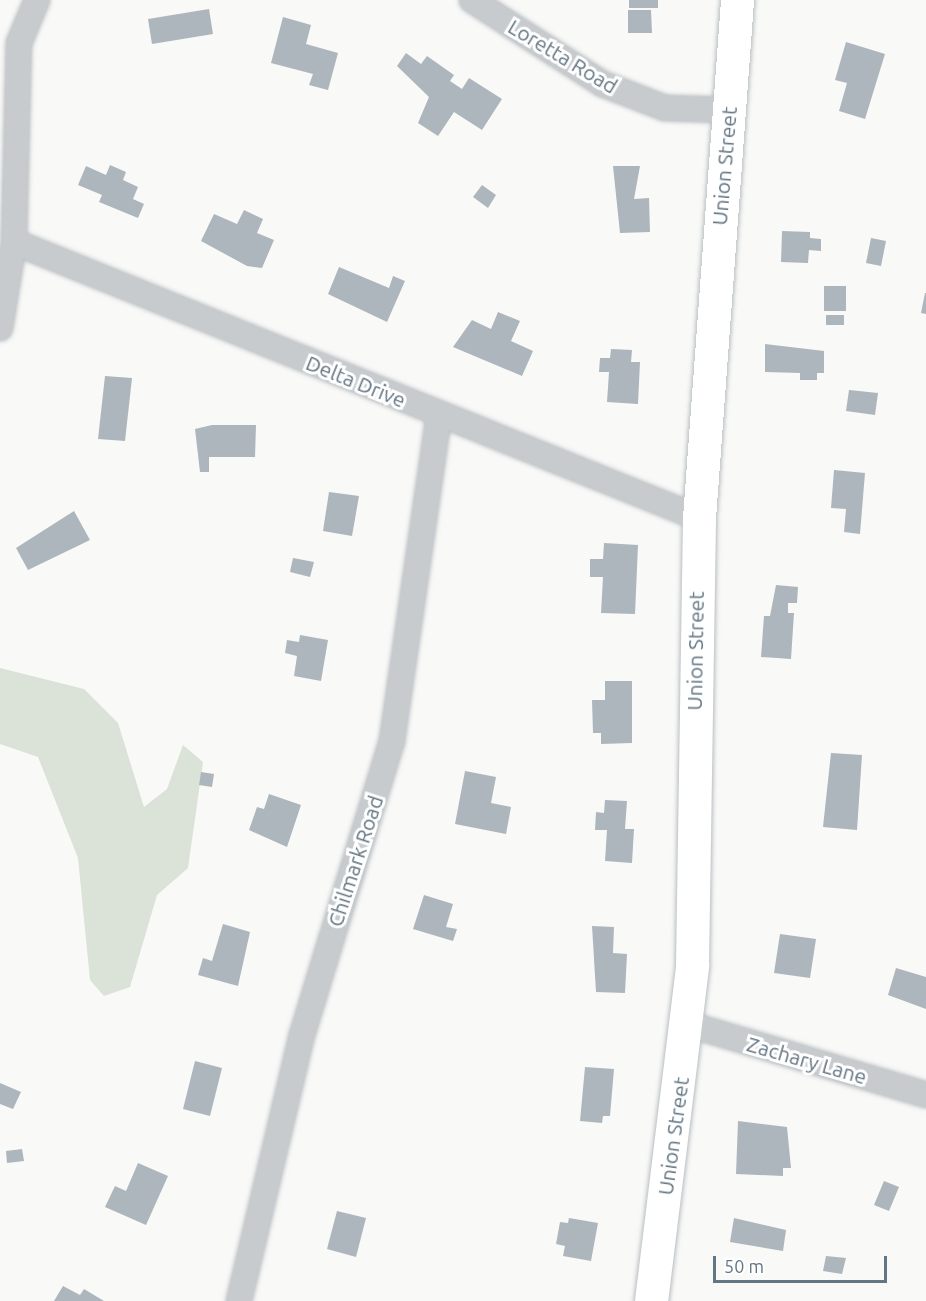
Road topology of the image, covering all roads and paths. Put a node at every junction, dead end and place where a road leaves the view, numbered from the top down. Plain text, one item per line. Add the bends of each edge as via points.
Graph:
1 (37, 0) edge
2 (472, 0) edge
3 (737, 0) edge
4 (728, 111) junction
5 (14, 242) junction
6 (0, 328) edge
7 (439, 414) junction
8 (699, 518) junction
9 (687, 1024) junction
10 (926, 1095) edge
11 (239, 1301) edge
12 (651, 1301) edge

1 - 5 street via 19,44
2 - 4 street, Loretta Road via 603,84 665,108
3 - 4 main road, Union Street
4 - 8 main road, Union Street
5 - 6 street
5 - 7 street, Delta Drive
7 - 8 street, Delta Drive
7 - 11 street, Chilmark Road via 394,730 302,1035
8 - 9 main road, Union Street
9 - 10 street, Zachary Lane
9 - 12 main road, Union Street

